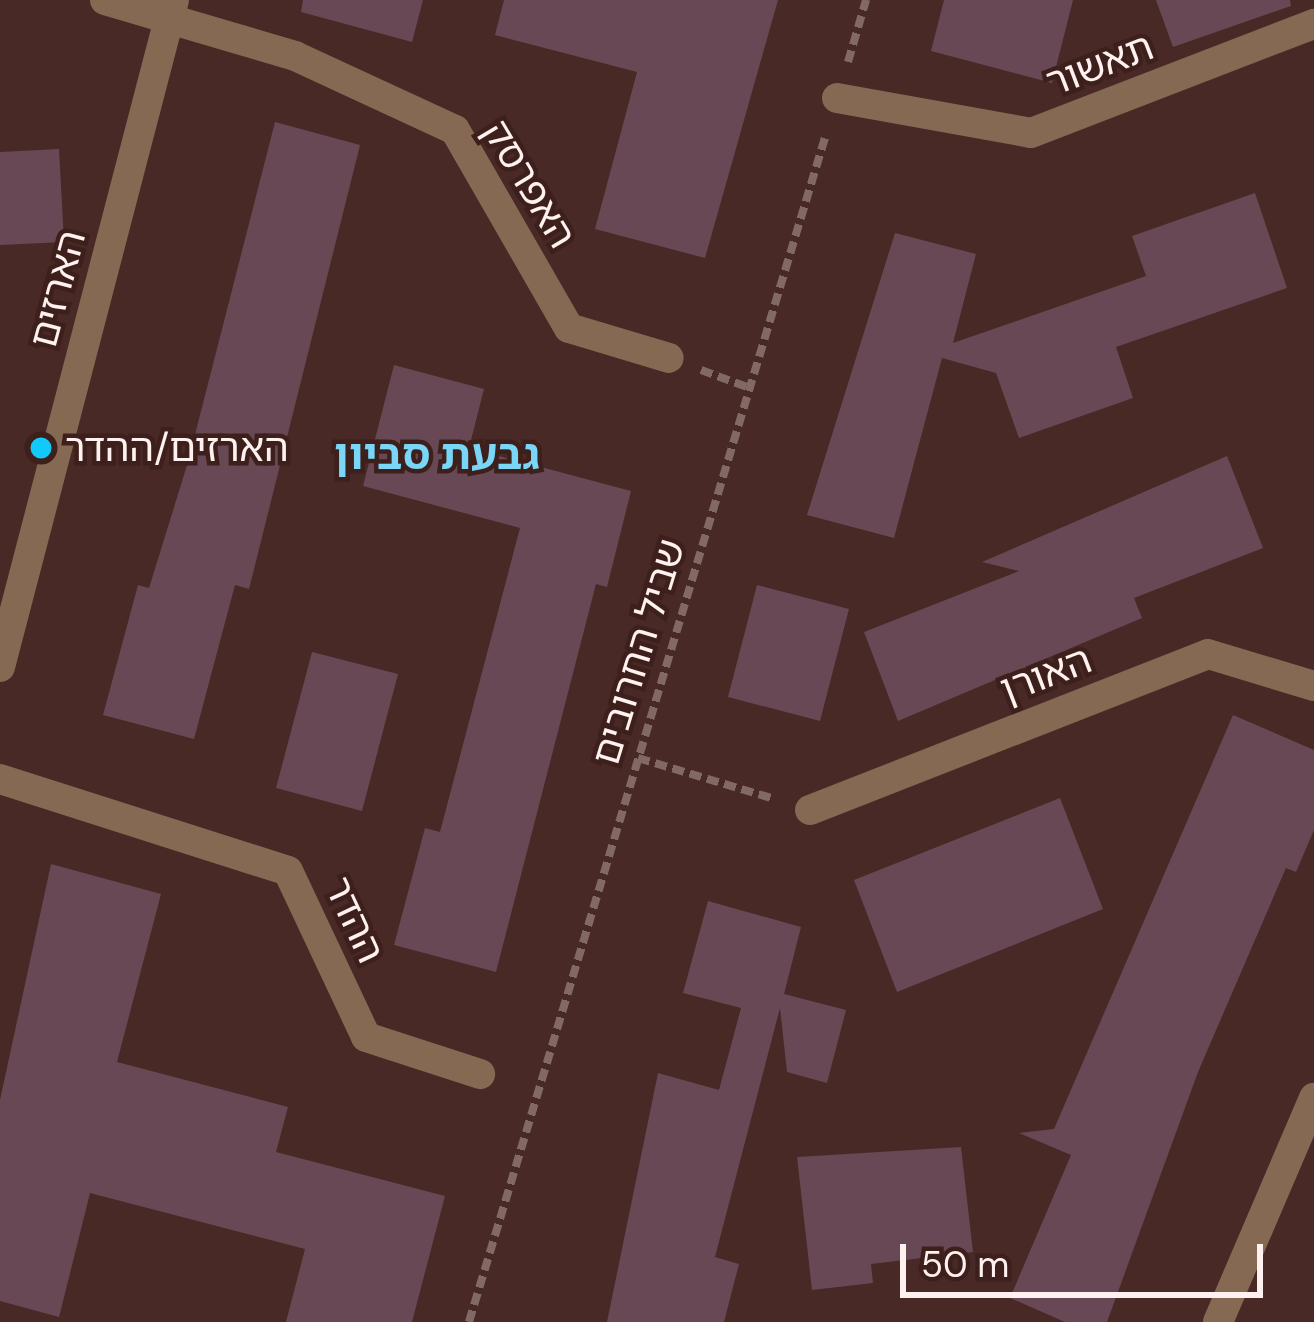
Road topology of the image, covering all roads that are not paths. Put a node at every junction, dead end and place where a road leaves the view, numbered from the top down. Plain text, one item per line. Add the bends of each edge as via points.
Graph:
1 (105, 0) edge
2 (171, 9) edge
3 (1314, 24) edge
4 (837, 98) road end
5 (669, 358) dead end
6 (0, 667) edge
7 (1314, 686) edge
8 (0, 779) edge
9 (810, 810) road end
10 (480, 1074) dead end
11 (1314, 1098) edge
12 (1218, 1322) edge

1 - 2 street, האפרסק
2 - 5 street, האפרסק via 455,130 568,328
2 - 6 street, הארזים
3 - 4 street, תאשור via 1031,133
7 - 9 street, האורן via 1208,654
8 - 10 street, ההדר via 288,871 366,1037
11 - 12 street

